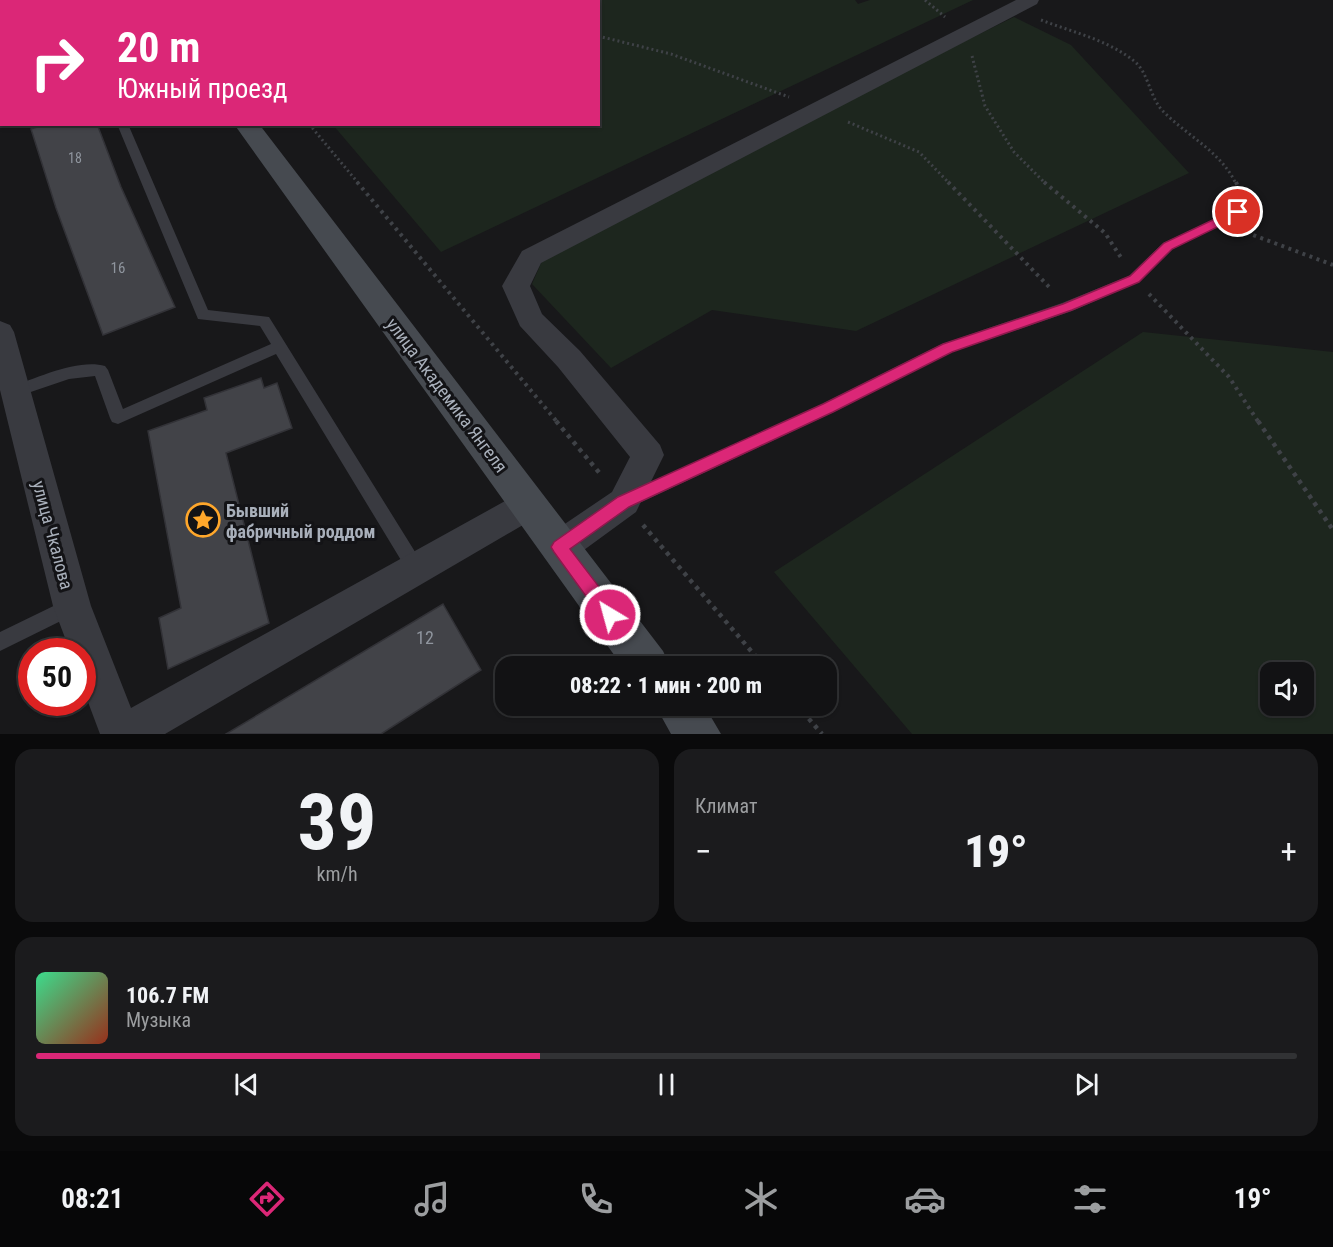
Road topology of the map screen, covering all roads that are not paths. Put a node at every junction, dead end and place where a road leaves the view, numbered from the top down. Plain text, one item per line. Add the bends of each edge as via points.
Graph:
1 (1022, 4) edge
2 (123, 126) edge
3 (247, 126) edge
4 (1238, 212) road end
5 (0, 332) edge
6 (280, 346) junction
7 (16, 391) junction
8 (624, 502) junction
9 (528, 505) junction
10 (560, 547) junction
11 (416, 569) junction
12 (72, 606) junction
13 (0, 642) edge
14 (641, 656) edge
15 (685, 716) edge
16 (123, 734) edge
17 (698, 734) edge

1 - 8 street via 531,257 516,286 530,319 569,359 648,455
2 - 6 lane via 203,315 264,321
3 - 9 main road, улица Академика Янгеля
4 - 8 lane via 1168,246 1134,279 1067,307 947,348
5 - 7 street, улица Чкалова
6 - 7 lane via 118,418 100,370 68,373
6 - 11 lane
7 - 12 street, улица Чкалова
8 - 10 street
9 - 10 main road, улица Академика Янгеля
9 - 11 street
10 - 14 main road, улица Академика Янгеля
11 - 16 street
12 - 13 lane
12 - 16 street, улица Чкалова
15 - 17 main road

